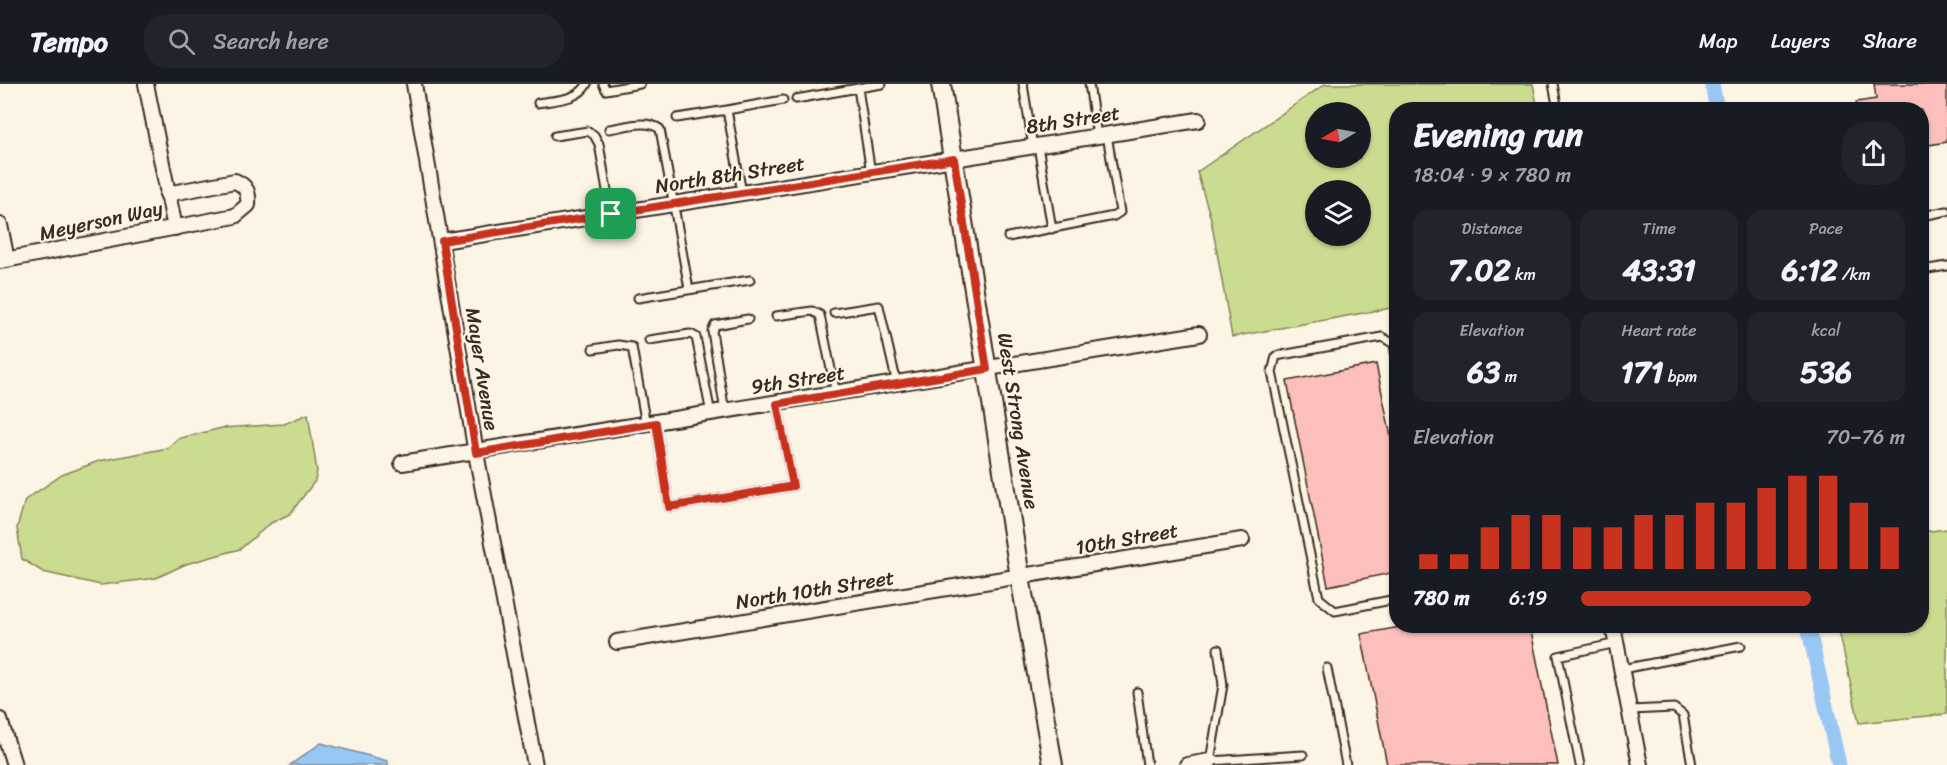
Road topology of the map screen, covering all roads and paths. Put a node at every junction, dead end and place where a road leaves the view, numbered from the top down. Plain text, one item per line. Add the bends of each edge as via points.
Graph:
1 (146, 84) edge
2 (414, 84) edge
3 (587, 84) edge
4 (603, 84) edge
5 (640, 84) edge
6 (882, 84) edge
7 (941, 84) edge
8 (1023, 84) edge
9 (1089, 84) edge
10 (1553, 84) edge
11 (858, 88) junction
12 (796, 99) dead end
13 (783, 100) dead end
14 (1556, 102) edge
15 (538, 103) dead end
16 (727, 110) junction
17 (677, 118) dead end
18 (1198, 120) dead end
19 (609, 129) dead end
20 (1102, 135) junction
21 (555, 136) dead end
22 (1035, 146) junction
23 (954, 159) junction
24 (871, 172) junction
25 (742, 193) junction
26 (167, 194) junction
27 (674, 204) junction
28 (1947, 211) edge
29 (611, 214) junction
30 (1929, 215) edge
31 (0, 225) edge
32 (175, 228) junction
33 (1052, 229) junction
34 (1008, 237) dead end
35 (442, 241) junction
36 (3, 260) edge
37 (1947, 266) edge
38 (1929, 269) edge
39 (750, 280) dead end
40 (689, 290) junction
41 (638, 298) dead end
42 (834, 314) dead end
43 (776, 316) dead end
44 (748, 320) dead end
45 (1199, 334) dead end
46 (649, 340) dead end
47 (1389, 341) edge
48 (593, 349) dead end
49 (987, 369) junction
50 (897, 384) junction
51 (836, 394) junction
52 (777, 404) junction
53 (725, 412) junction
54 (711, 414) junction
55 (651, 424) junction
56 (476, 453) junction
57 (402, 463) dead end
58 (1242, 540) dead end
59 (1020, 577) junction
60 (1389, 601) edge
61 (1615, 633) edge
62 (616, 642) dead end
63 (1617, 643) junction
64 (1741, 646) dead end
65 (1218, 649) dead end
66 (1327, 668) dead end
67 (1622, 669) junction
68 (1137, 692) dead end
69 (1630, 710) junction
70 (0, 720) edge
71 (1303, 755) dead end
72 (1210, 761) junction
73 (14, 765) edge
74 (536, 765) edge
75 (1053, 765) edge
76 (1147, 765) edge
77 (1187, 765) edge
78 (1346, 765) edge
79 (1580, 765) edge
80 (1640, 765) edge
81 (1692, 765) edge

1 - 26 street, Meyerson Way
2 - 35 street, Mayer Avenue
3 - 15 lane via 584,91 574,96
4 - 5 lane via 606,90
6 - 11 lane
7 - 23 street, West Strong Avenue
8 - 22 lane
9 - 20 lane
10 - 14 lane
11 - 12 lane
11 - 24 lane
13 - 16 lane
16 - 17 lane
16 - 25 lane
18 - 20 street, 8th Street
19 - 27 lane via 654,124 660,129
20 - 22 street, 8th Street
20 - 33 lane via 1119,212
21 - 29 lane via 588,130 594,135
22 - 23 street, 8th Street
22 - 33 lane
23 - 24 street, North 8th Street
23 - 49 street, West Strong Avenue
24 - 25 street, North 8th Street
25 - 27 street, North 8th Street
26 - 32 street, Meyerson Way
26 - 32 street via 229,180 243,184 249,194 248,205 236,216
27 - 29 street, North 8th Street
27 - 40 lane
28 - 30 lane
29 - 35 street, North 8th Street
31 - 36 street
32 - 36 street, Meyerson Way
33 - 34 lane
35 - 56 street, Mayer Avenue
37 - 38 lane
39 - 40 lane
40 - 41 lane
42 - 50 lane via 879,306
43 - 51 lane via 812,311 820,315
44 - 53 lane via 715,325 712,331
45 - 49 street, 9th Street
46 - 54 lane via 690,334 696,337
47 - 60 lane via 1382,337 1275,356 1272,372 1319,598 1335,612
48 - 55 lane via 632,347
49 - 50 street, 9th Street
49 - 59 street, West Strong Avenue
50 - 51 street, 9th Street
51 - 52 street, 9th Street
52 - 53 street, 9th Street
52 - 55 lane via 793,486 669,507
53 - 54 street, 9th Street
54 - 55 street, 9th Street
55 - 56 street, 9th Street
56 - 57 street, 9th Street
56 - 74 street, Mayer Avenue
58 - 59 street, 10th Street
59 - 62 street, North 10th Street
59 - 75 street, West Strong Avenue
61 - 63 street
63 - 67 street
63 - 79 lane via 1558,656
64 - 67 lane
65 - 72 lane via 1223,685
66 - 78 lane
67 - 69 street
68 - 76 lane
69 - 80 street
69 - 81 lane via 1674,708 1683,715
70 - 73 street
71 - 72 lane
72 - 77 street

